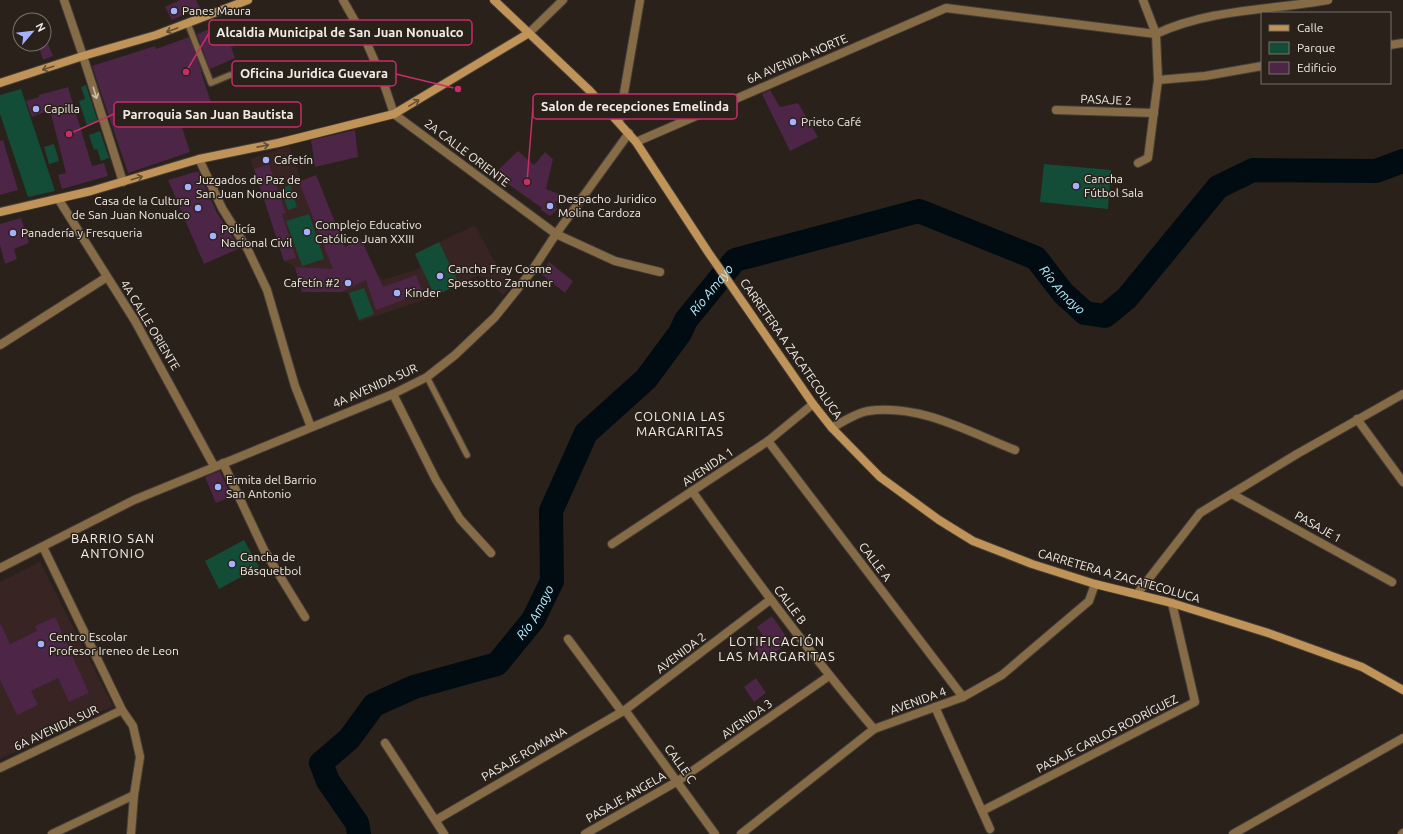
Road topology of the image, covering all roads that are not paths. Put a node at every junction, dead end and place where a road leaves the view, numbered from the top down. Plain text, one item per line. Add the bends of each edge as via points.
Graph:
1 (64, 0) edge
2 (248, 0) edge
3 (343, 0) edge
4 (494, 0) edge
5 (563, 0) edge
6 (640, 0) edge
7 (942, 0) edge
8 (1143, 0) edge
9 (1328, 0) edge
10 (946, 8) junction
11 (188, 24) junction
12 (530, 33) junction
13 (1156, 34) junction
14 (1403, 43) edge
15 (1391, 45) edge
16 (83, 56) junction
17 (1261, 66) edge
18 (230, 75) dead end
19 (1158, 80) junction
20 (0, 84) edge
21 (1056, 110) dead end
22 (394, 114) junction
23 (1154, 114) junction
24 (619, 122) junction
25 (629, 133) junction
26 (636, 142) junction
27 (199, 158) junction
28 (1138, 163) dead end
29 (123, 182) junction
30 (59, 200) junction
31 (0, 212) edge
32 (556, 234) junction
33 (660, 272) dead end
34 (107, 277) junction
35 (0, 345) edge
36 (427, 377) junction
37 (393, 394) junction
38 (1403, 394) edge
39 (813, 404) junction
40 (1357, 419) junction
41 (311, 427) junction
42 (832, 428) junction
43 (768, 441) junction
44 (1015, 450) dead end
45 (467, 455) dead end
46 (223, 463) junction
47 (214, 466) junction
48 (1403, 482) edge
49 (692, 491) junction
50 (1232, 494) junction
51 (612, 544) dead end
52 (43, 548) junction
53 (491, 553) dead end
54 (0, 568) edge
55 (1392, 582) dead end
56 (1095, 584) junction
57 (1137, 594) junction
58 (770, 600) junction
59 (1172, 603) junction
60 (305, 617) dead end
61 (568, 639) dead end
62 (829, 676) junction
63 (1403, 690) edge
64 (963, 697) junction
65 (935, 707) junction
66 (122, 710) junction
67 (623, 711) junction
68 (874, 729) junction
69 (1403, 738) edge
70 (385, 743) dead end
71 (0, 768) edge
72 (678, 781) junction
73 (134, 795) junction
74 (982, 811) junction
75 (436, 820) junction
76 (990, 829) dead end
77 (52, 834) edge
78 (131, 834) edge
79 (444, 834) edge
80 (585, 834) edge
81 (716, 834) edge
82 (741, 834) edge
83 (1233, 834) edge

1 - 16 street
2 - 11 main road
3 - 22 street via 365,39
4 - 12 main road, CARRETERA A ZACATECOLUCA
5 - 12 street
6 - 24 street
7 - 10 street
8 - 13 street
9 - 13 street via 1228,14 1174,25
10 - 13 street
10 - 26 street, 6A AVENIDA NORTE
11 -> 16 main road
11 - 18 lane via 211,83
22 -> 12 main road
12 - 24 main road, CARRETERA A ZACATECOLUCA
13 - 19 street
14 - 15 street
16 -> 20 main road
16 -> 29 street
17 - 19 street via 1205,76
19 - 23 street
21 - 23 street, PASAJE 2
27 -> 22 main road via 278,143
22 - 32 street, 2A CALLE ORIENTE
23 - 28 street via 1148,158
24 - 25 main road, CARRETERA A ZACATECOLUCA
25 - 26 main road, CARRETERA A ZACATECOLUCA
25 - 32 street, 4A AVENIDA SUR
26 - 39 main road, CARRETERA A ZACATECOLUCA
29 -> 27 main road
27 - 41 street via 222,208 248,250 267,290 295,386
29 - 30 main road
30 - 31 main road
30 - 34 street, 4A CALLE ORIENTE
32 - 33 street, 2A CALLE ORIENTE via 615,261
32 - 36 street, 4A AVENIDA SUR via 531,272 495,317 455,355
34 - 35 street
34 - 47 street, 4A CALLE ORIENTE via 135,321
36 - 37 street, 4A AVENIDA SUR
36 - 45 lane
37 - 41 street, 4A AVENIDA SUR
37 - 53 street via 440,486 460,519
38 - 40 street
39 - 42 main road, CARRETERA A ZACATECOLUCA
39 - 43 street, AVENIDA 1
40 - 48 street
40 - 50 street
41 - 46 street, 4A AVENIDA SUR
42 - 44 street via 866,411 909,411
42 - 56 main road, CARRETERA A ZACATECOLUCA via 880,477 973,541 1032,564
43 - 49 street, AVENIDA 1
43 - 64 street, CALLE A
46 - 47 street, 4A AVENIDA SUR
46 - 60 street via 264,550
47 - 52 street, 4A AVENIDA SUR via 134,500
49 - 51 street, AVENIDA 1
49 - 58 street, CALLE B
50 - 55 street, PASAJE 1
50 - 57 street via 1200,513
52 - 54 street, 4A AVENIDA SUR
52 - 66 street
56 - 57 main road, CARRETERA A ZACATECOLUCA
56 - 64 street, AVENIDA 4 via 1089,601 1002,675
57 - 59 main road, CARRETERA A ZACATECOLUCA
58 - 62 street, CALLE B
58 - 67 street, AVENIDA 2
59 - 63 main road, CARRETERA A ZACATECOLUCA via 1272,634 1362,667
59 - 74 street, PASAJE CARLOS RODRÍGUEZ via 1195,702
61 - 67 street, CALLE C
62 - 68 street, CALLE B
62 - 72 street, AVENIDA 3
64 - 65 street, AVENIDA 4
65 - 68 street, AVENIDA 4
65 - 74 street
66 - 71 street, 6A AVENIDA SUR
66 - 73 street via 133,726 140,757
67 - 72 street, CALLE C
67 - 75 street, PASAJE ROMANA
68 - 82 street, AVENIDA 4
69 - 83 street
70 - 75 street
72 - 80 street, PASAJE ANGELA
72 - 81 street, CALLE C
73 - 77 street
73 - 78 street
74 - 76 street
75 - 79 street

